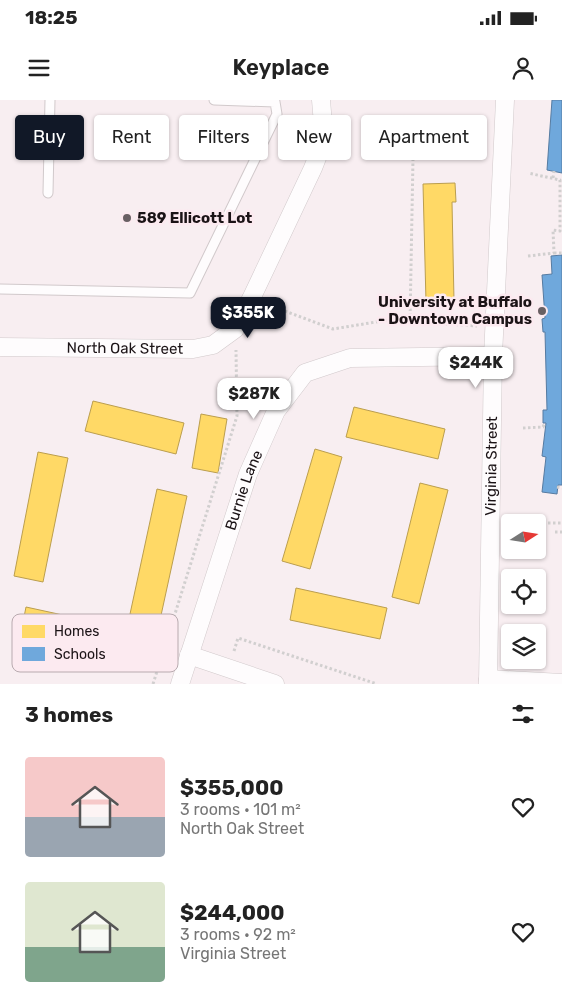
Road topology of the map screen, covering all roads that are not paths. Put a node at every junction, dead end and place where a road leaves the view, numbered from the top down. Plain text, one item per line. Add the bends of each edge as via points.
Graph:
1 (50, 100) edge
2 (214, 100) edge
3 (321, 100) edge
4 (505, 100) edge
5 (48, 194) dead end
6 (0, 289) edge
7 (0, 347) edge
8 (493, 356) junction
9 (188, 655) junction
10 (488, 682) edge
11 (562, 683) edge
12 (180, 684) edge
13 (275, 684) edge

1 - 5 lane
2 - 6 lane via 275,102 277,114 190,294
3 - 7 street, North Oak Street via 322,145 252,299 235,329 213,345 193,349
4 - 8 street, Virginia Street
8 - 9 street, Burnie Lane via 350,358 305,373 276,411 248,474
8 - 10 street, Virginia Street
9 - 12 street, Burnie Lane
9 - 13 street
10 - 11 street

